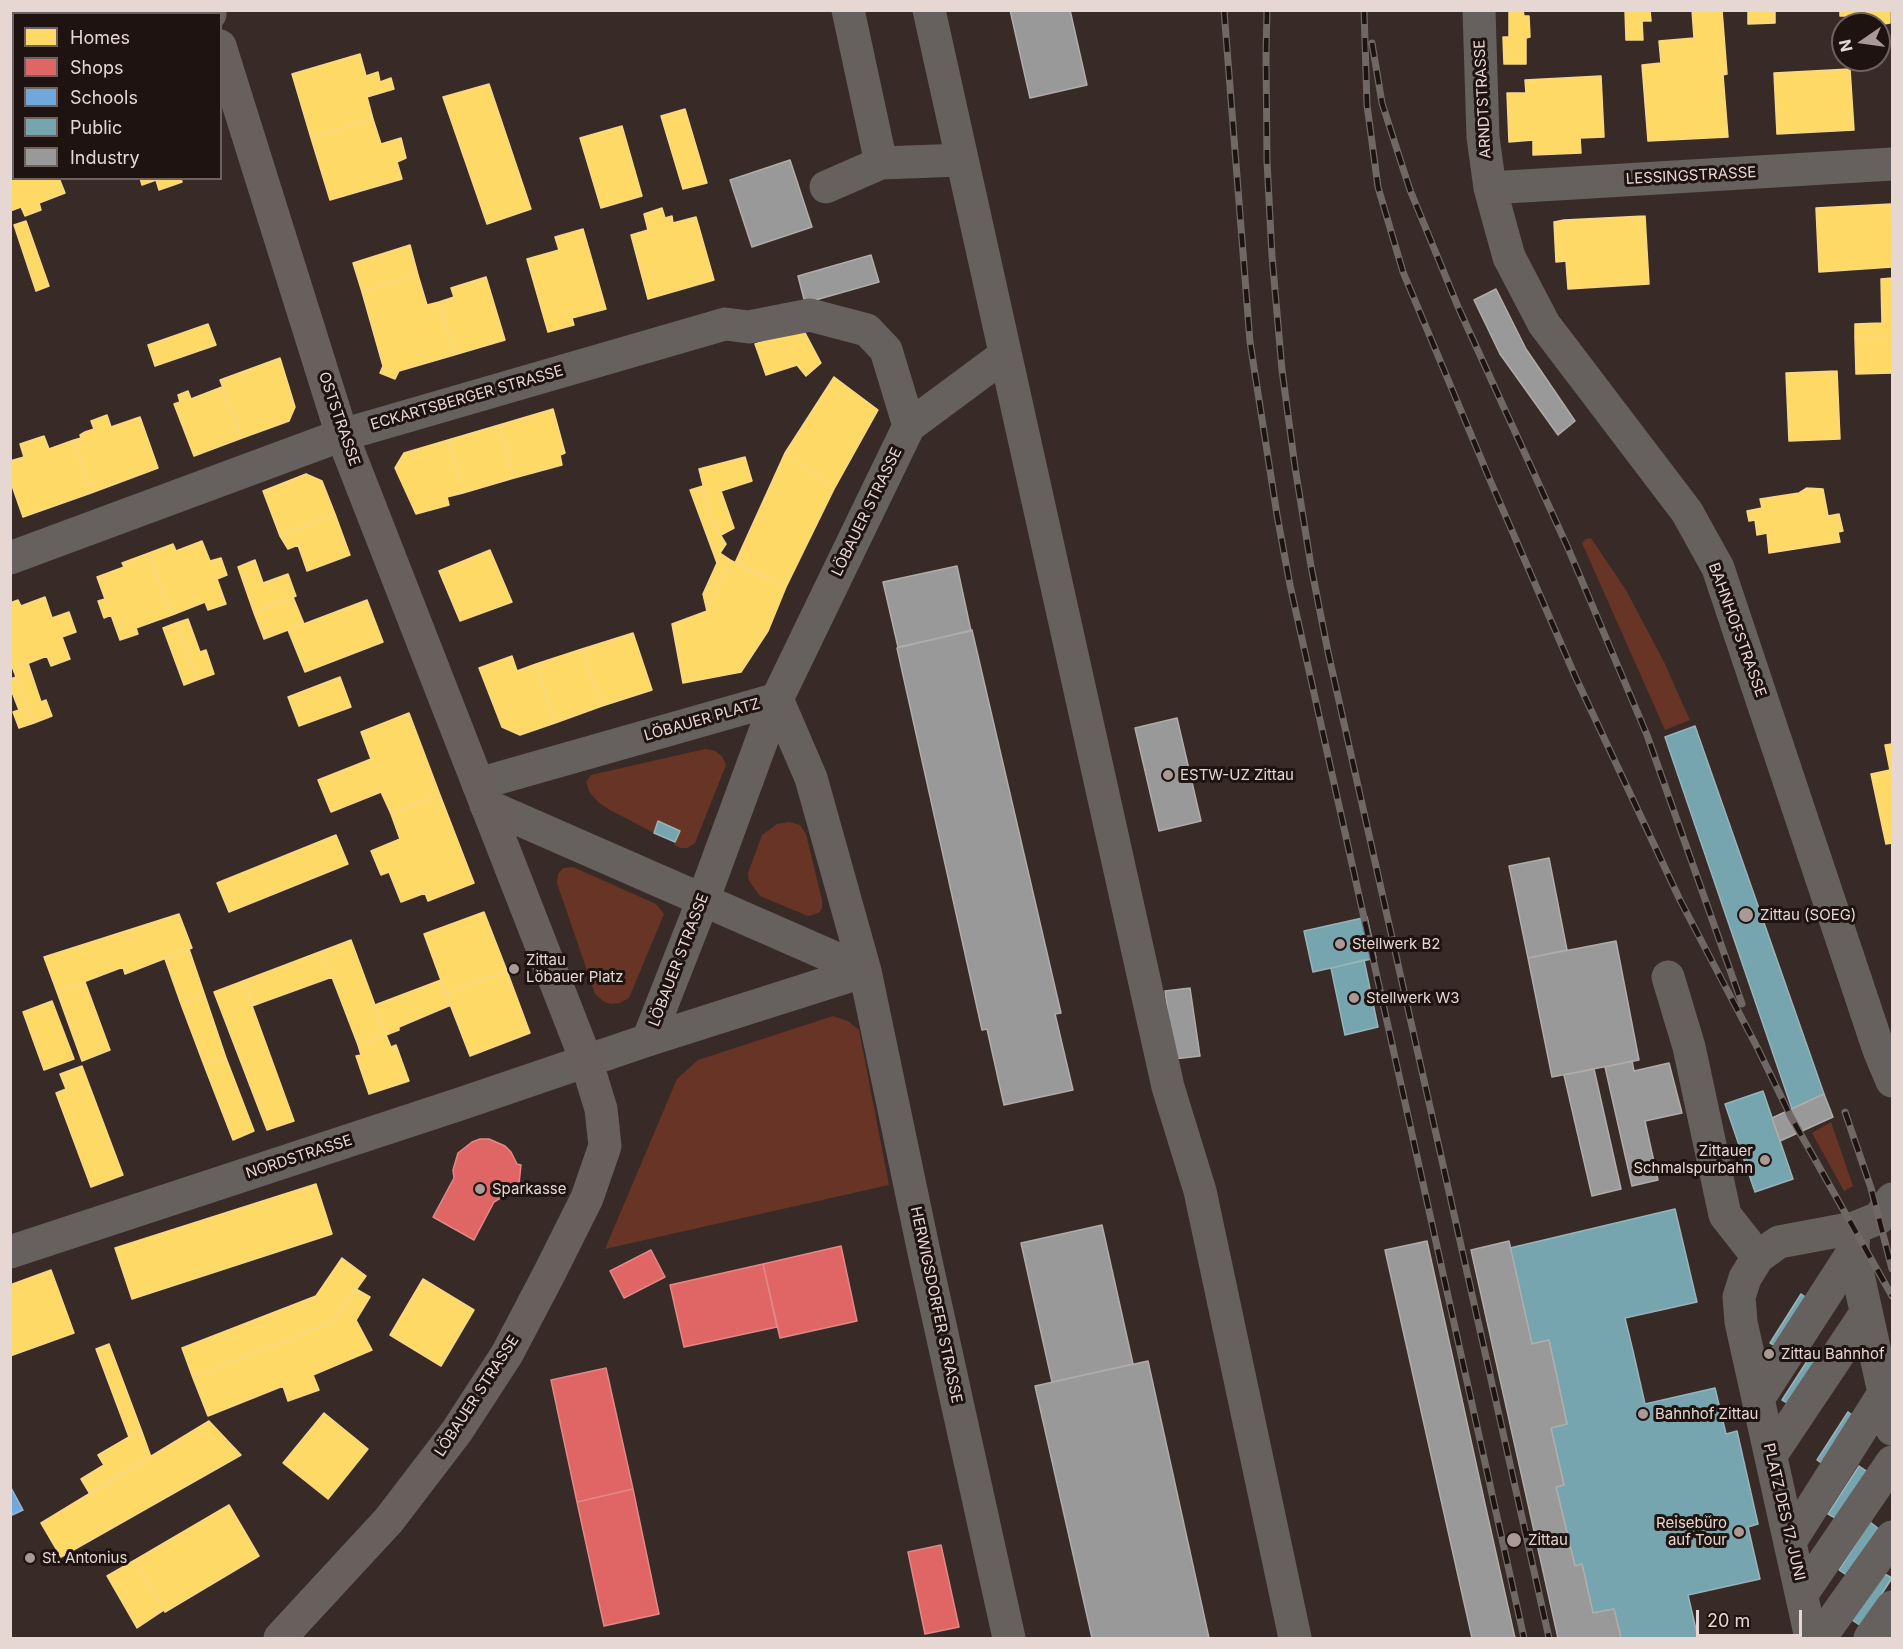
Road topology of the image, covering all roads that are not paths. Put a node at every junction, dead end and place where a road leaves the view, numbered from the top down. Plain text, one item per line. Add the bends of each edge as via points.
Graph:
1 (848, 10) edge
2 (930, 10) edge
3 (1479, 10) edge
4 (222, 52) edge
5 (962, 160) junction
6 (881, 163) junction
7 (1893, 164) edge
8 (826, 187) dead end
9 (1490, 188) junction
10 (1005, 355) junction
11 (909, 426) junction
12 (342, 435) junction
13 (10, 558) edge
14 (777, 699) junction
15 (482, 795) junction
16 (703, 900) junction
17 (865, 971) junction
18 (1668, 977) dead end
19 (648, 1040) junction
20 (586, 1060) junction
21 (1893, 1081) edge
22 (1893, 1199) edge
23 (1853, 1240) junction
24 (10, 1252) edge
25 (1758, 1257) junction
26 (1866, 1313) junction
27 (1884, 1394) junction
28 (1758, 1399) junction
29 (1893, 1429) edge
30 (1771, 1455) junction
31 (1893, 1462) edge
32 (1893, 1537) edge
33 (1790, 1542) junction
34 (1802, 1594) junction
35 (1893, 1607) edge
36 (280, 1638) edge
37 (1009, 1638) edge
38 (1295, 1638) edge
39 (1811, 1638) edge
40 (1820, 1638) edge
41 (1870, 1638) edge

1 - 6 street
2 - 5 street
3 - 9 street, ARNDTSTRASSE via 1483,137
4 - 12 main road, OSTSTRASSE
5 - 6 street
5 - 10 street
6 - 8 street
7 - 9 street, LESSINGSTRASSE
9 - 21 street, BAHNHOFSTRASSE via 1509,257 1544,324 1687,512 1718,568 1879,1050
10 - 11 street
10 - 38 street via 1168,1087 1200,1191
11 - 12 street, ECKARTSBERGER STRASSE via 886,350 867,330 810,315 749,327 725,324
11 - 14 street, LÖBAUER STRASSE
12 - 13 street, ECKARTSBERGER STRASSE
12 - 15 main road, OSTSTRASSE
14 - 15 street, LÖBAUER PLATZ
14 - 16 street, LÖBAUER STRASSE
14 - 17 street, LÖBAUER PLATZ via 811,778
15 - 16 street
15 - 20 main road
16 - 17 street
16 - 19 street, LÖBAUER STRASSE
17 - 19 street
17 - 37 street, HERWIGSDORFER STRASSE
18 - 25 street via 1689,1047 1725,1215
19 - 20 street, LÖBAUER STRASSE
20 - 24 street, NORDSTRASSE
20 - 36 main road, LÖBAUER STRASSE via 601,1109 605,1146 587,1198 539,1294 507,1354 457,1431 388,1520
22 - 23 street, PLATZ DES 17. JUNI via 1879,1218
23 - 25 street, PLATZ DES 17. JUNI via 1779,1242
23 - 26 street
23 - 28 street
25 - 28 street, PLATZ DES 17. JUNI via 1744,1278 1739,1297
26 - 27 street
26 - 30 street
27 - 29 street
27 - 33 street
28 - 30 street, PLATZ DES 17. JUNI
30 - 33 street, PLATZ DES 17. JUNI
31 - 34 street
32 - 40 street
33 - 34 street, PLATZ DES 17. JUNI
34 - 39 street, PLATZ DES 17. JUNI
35 - 41 street

